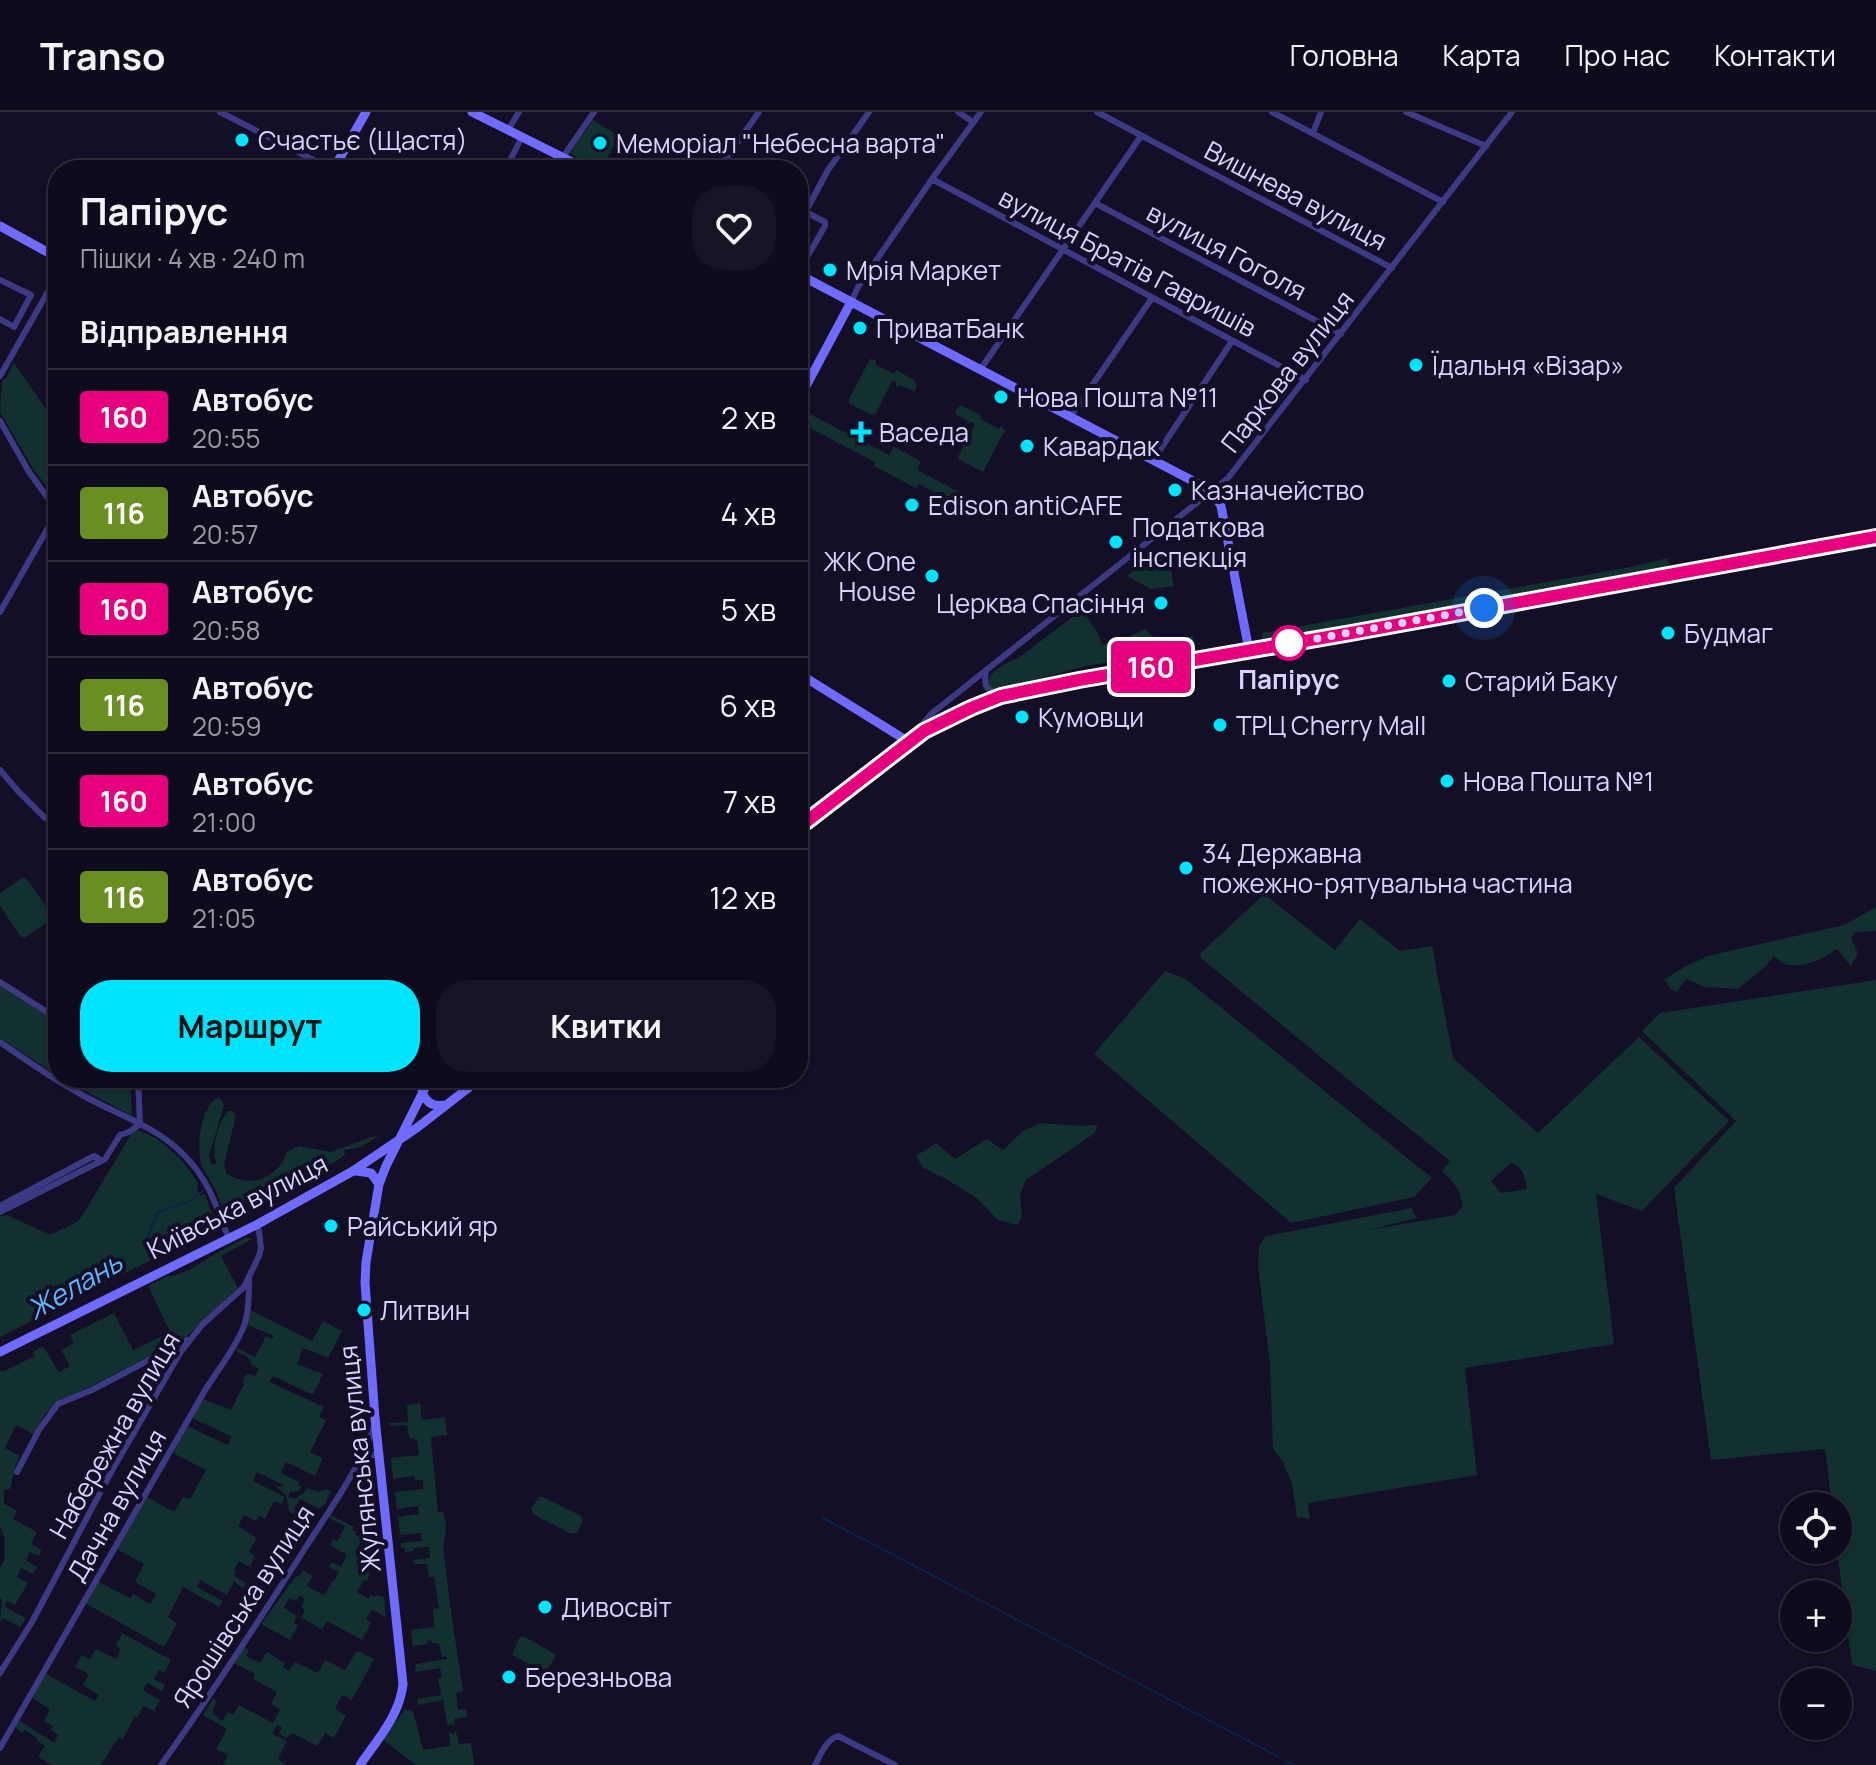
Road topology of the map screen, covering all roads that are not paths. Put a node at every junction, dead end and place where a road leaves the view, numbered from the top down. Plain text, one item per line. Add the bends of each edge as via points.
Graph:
1 (220, 112) edge
2 (366, 112) edge
3 (472, 112) edge
4 (519, 112) edge
5 (594, 112) edge
6 (759, 112) edge
7 (869, 112) edge
8 (958, 112) edge
9 (981, 112) edge
10 (1097, 112) edge
11 (1272, 112) edge
12 (1321, 112) edge
13 (1406, 112) edge
14 (1512, 112) edge
15 (973, 122) junction
16 (508, 130) junction
17 (1313, 133) junction
18 (1141, 136) junction
19 (522, 137) junction
20 (1486, 146) junction
21 (563, 157) junction
22 (314, 160) edge
23 (339, 160) edge
24 (510, 160) edge
25 (569, 160) edge
26 (725, 160) edge
27 (932, 179) junction
28 (1443, 202) junction
29 (1095, 203) junction
30 (808, 207) edge
31 (808, 212) edge
32 (0, 226) edge
33 (1062, 250) junction
34 (48, 252) edge
35 (808, 256) edge
36 (1392, 268) junction
37 (808, 279) edge
38 (0, 280) edge
39 (48, 292) edge
40 (1152, 298) junction
41 (851, 302) junction
42 (0, 319) edge
43 (14, 327) junction
44 (24, 334) junction
45 (1341, 334) junction
46 (1232, 341) junction
47 (980, 370) junction
48 (0, 376) edge
49 (1306, 380) junction
50 (808, 382) edge
51 (1071, 416) junction
52 (0, 421) edge
53 (1154, 459) junction
54 (1212, 491) junction
55 (48, 500) edge
56 (48, 528) edge
57 (1876, 537) edge
58 (0, 612) edge
59 (1249, 650) junction
60 (986, 670) junction
61 (808, 679) edge
62 (1001, 696) junction
63 (909, 742) junction
64 (0, 770) edge
65 (45, 818) dead end
66 (808, 820) edge
67 (0, 982) edge
68 (48, 1013) edge
69 (0, 1042) edge
70 (48, 1074) edge
71 (71, 1088) edge
72 (138, 1088) edge
73 (424, 1088) edge
74 (468, 1088) edge
75 (422, 1092) junction
76 (446, 1105) junction
77 (140, 1124) junction
78 (399, 1141) junction
79 (98, 1163) junction
80 (353, 1171) junction
81 (379, 1184) junction
82 (0, 1206) edge
83 (0, 1212) edge
84 (256, 1225) junction
85 (228, 1237) junction
86 (249, 1276) junction
87 (190, 1339) junction
88 (0, 1352) edge
89 (375, 1418) junction
90 (379, 1452) junction
91 (355, 1466) junction
92 (17, 1472) dead end
93 (0, 1673) edge
94 (0, 1748) edge
95 (161, 1765) edge
96 (361, 1765) edge
97 (815, 1765) edge
98 (895, 1765) edge

1 - 22 street
2 - 23 street
3 - 16 street
4 - 16 street
5 - 21 street
6 - 26 street
7 - 30 street
8 - 15 street
9 - 15 street
10 - 18 street, Вишнева вулиця
11 - 17 street
12 - 17 street
13 - 20 street
14 - 20 street, Паркова вулиця
15 - 27 street
16 - 19 street
17 - 28 street
18 - 29 street
18 - 36 street, Вишнева вулиця
19 - 21 street
19 - 24 street
20 - 28 street, Паркова вулиця
21 - 25 street
27 - 33 street, вулиця Братів Гавришів
27 - 41 street
28 - 36 street, Паркова вулиця
29 - 33 street
29 - 45 street, вулиця Гоголя
31 - 35 street via 825,222
32 - 34 street
33 - 40 street, вулиця Братів Гавришів
33 - 47 street
36 - 45 street, Паркова вулиця
37 - 41 street
38 - 43 street via 31,295
39 - 44 street
40 - 46 street, вулиця Братів Гавришів
40 - 51 street
41 - 47 street
41 - 50 street
42 - 43 street
43 - 44 street
44 - 48 street
45 - 49 street, Паркова вулиця
46 - 49 street, вулиця Братів Гавришів
46 - 53 street
47 - 51 street
49 - 54 street, Паркова вулиця
51 - 53 street
52 - 55 street
53 - 54 street
54 - 59 street via 1223,513
54 - 60 street, Паркова вулиця
56 - 58 street
57 - 59 street
59 - 62 street
60 - 62 street via 985,685
60 - 63 street, Паркова вулиця via 931,714
61 - 63 street
62 - 63 street
63 - 66 street
64 - 65 street
67 - 68 street
69 - 70 street
71 - 77 street
72 - 77 street
73 - 75 street, Жулянська вулиця
74 - 76 street, Київська вулиця
75 - 76 street via 431,1104
75 - 78 street, Жулянська вулиця
76 - 78 street, Київська вулиця
77 - 79 street via 120,1135
77 - 85 street via 187,1158 210,1189
78 - 80 street, Київська вулиця
78 - 81 street, Жулянська вулиця
79 - 82 street via 94,1156
79 - 83 street
80 - 81 street via 371,1173
80 - 84 street, Київська вулиця
81 - 89 street, Жулянська вулиця via 365,1283
84 - 85 street, Київська вулиця
84 - 86 street, Набережна вулиця via 261,1248
85 - 88 street, Київська вулиця
86 - 87 street, Набережна вулиця
86 - 94 street, Дачна вулиця via 245,1324
87 - 92 street via 58,1404
87 - 93 street, Набережна вулиця
89 - 90 street, Жулянська вулиця
89 - 91 street, Ярошівська вулиця
90 - 91 street, Ярошівська вулиця
90 - 96 street, Жулянська вулиця via 403,1684 397,1710
91 - 95 street, Ярошівська вулиця
97 - 98 street via 838,1736

